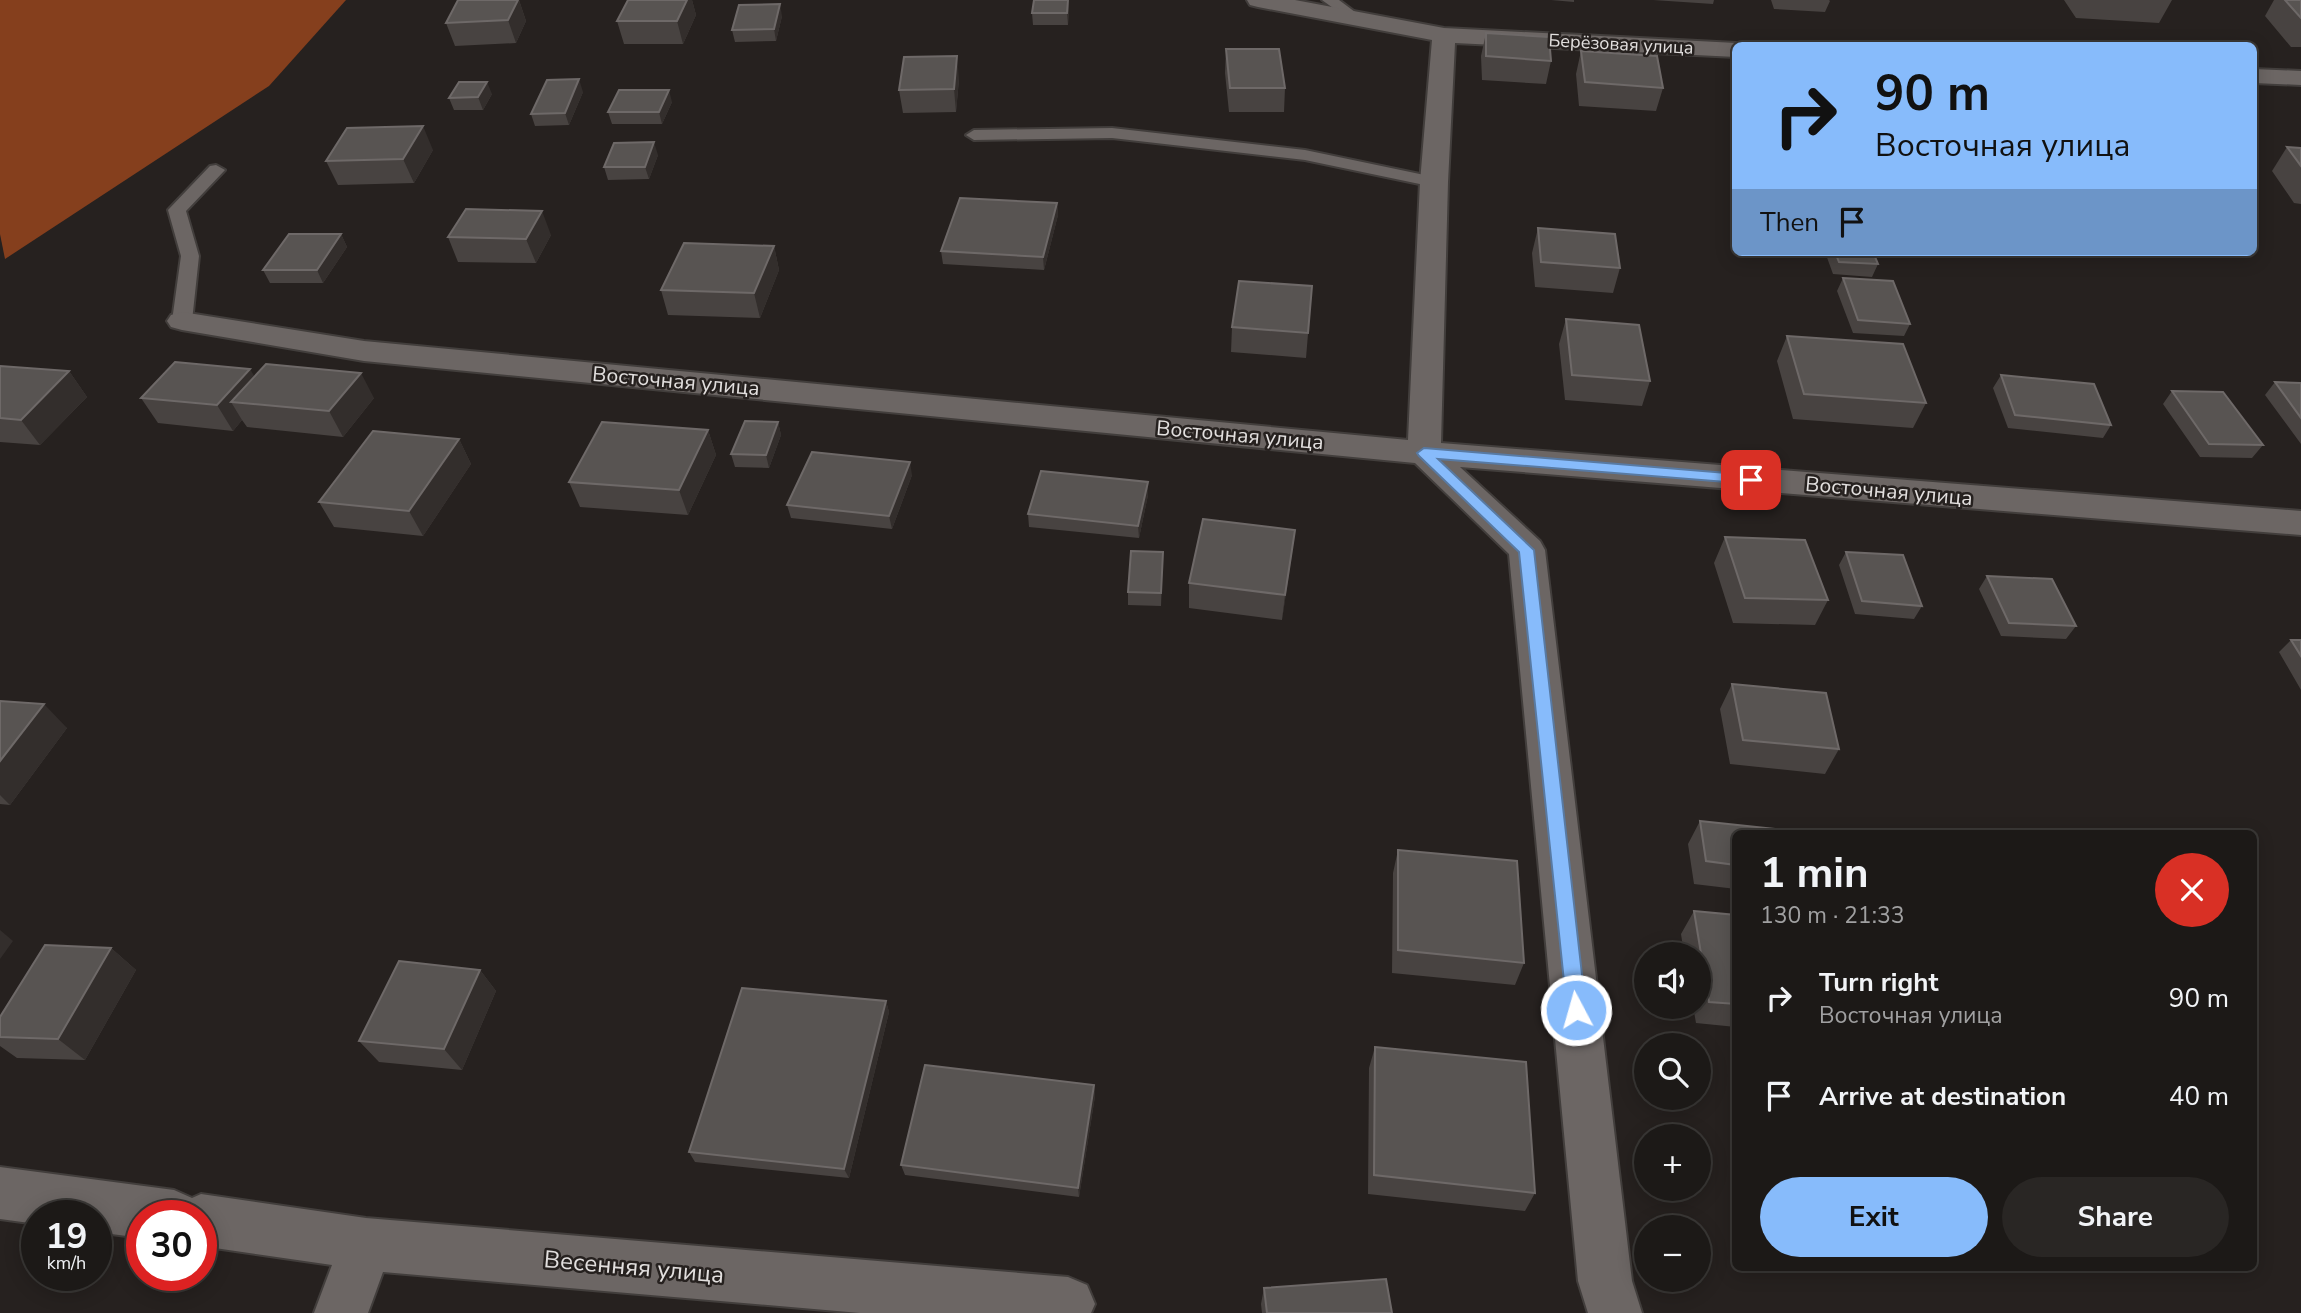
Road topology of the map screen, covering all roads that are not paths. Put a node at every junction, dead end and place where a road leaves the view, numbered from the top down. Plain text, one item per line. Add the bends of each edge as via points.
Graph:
1 (1258, 0) edge
2 (1329, 0) edge
3 (1356, 19) junction
4 (1444, 35) junction
5 (1732, 50) edge
6 (2257, 76) edge
7 (2301, 78) edge
8 (974, 135) dead end
9 (216, 170) dead end
10 (1434, 182) junction
11 (182, 321) joint
12 (1424, 453) junction
13 (2301, 523) edge
14 (0, 1193) edge
15 (126, 1210) edge
16 (217, 1222) edge
17 (366, 1244) junction
18 (1068, 1304) dead end
19 (341, 1313) edge
20 (1615, 1313) edge

1 - 3 street, Берёзовая улица
2 - 3 lane
3 - 4 street, Берёзовая улица
4 - 5 street, Берёзовая улица
4 - 10 street
6 - 7 street
8 - 10 lane via 1112,133 1305,155
9 - 11 lane via 177,210 190,256
10 - 12 street
11 - 12 street, Восточная улица via 364,351
12 - 13 street, Восточная улица
12 - 20 street via 1527,550 1605,1281
14 - 15 street
16 - 17 street, Весенняя улица
17 - 18 street, Весенняя улица
17 - 19 street

